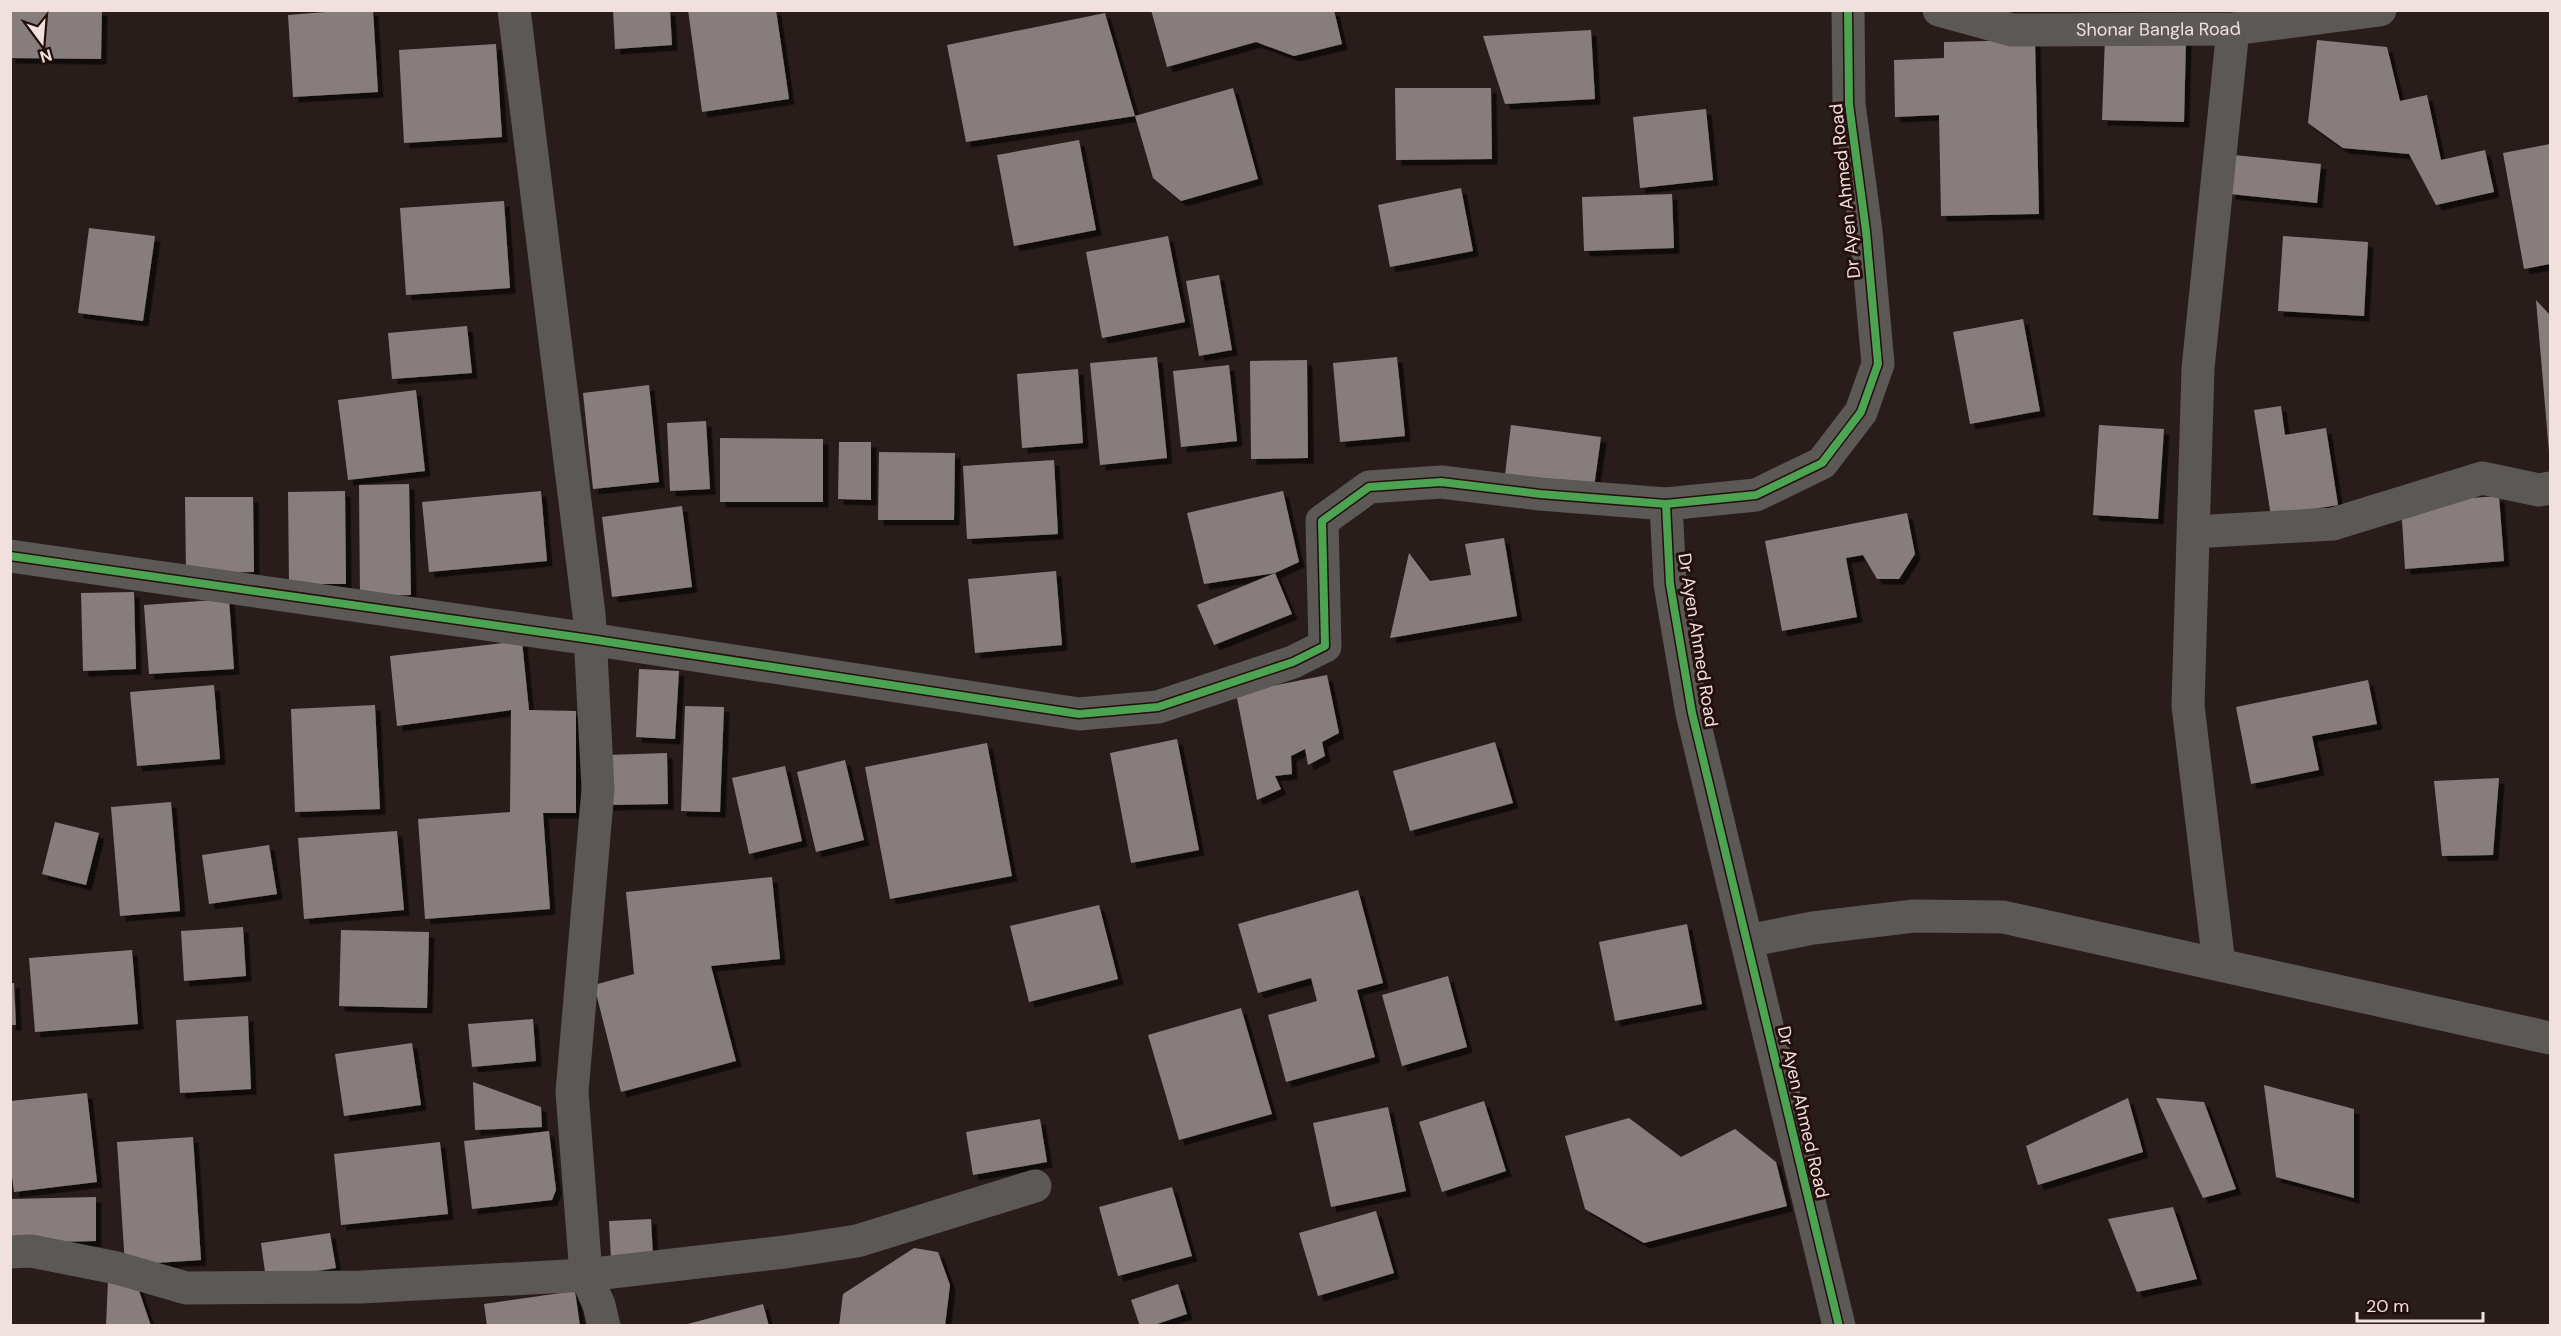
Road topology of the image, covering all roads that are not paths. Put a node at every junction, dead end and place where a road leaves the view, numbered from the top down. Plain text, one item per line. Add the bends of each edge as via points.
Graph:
1 (514, 10) edge
2 (1848, 10) edge
3 (1939, 10) edge
4 (2380, 10) edge
5 (2233, 28) junction
6 (2550, 488) edge
7 (1666, 504) junction
8 (2194, 532) junction
9 (10, 556) edge
10 (590, 639) junction
11 (1747, 941) junction
12 (2219, 964) junction
13 (2550, 1038) edge
14 (1035, 1186) dead end
15 (10, 1252) edge
16 (586, 1275) junction
17 (604, 1326) edge
18 (1839, 1326) edge

1 - 10 street
2 - 7 street, Dr Ayen Ahmed Road via 1849,104 1878,364 1862,412 1822,463 1756,495
3 - 5 street, Shonar Bangla Road via 2012,30
4 - 5 street, Shonar Bangla Road
5 - 8 street via 2198,368
6 - 8 street via 2539,490 2482,478 2333,524
7 - 10 street via 1441,482 1369,487 1322,521 1324,646 1293,662 1158,707 1079,714
7 - 11 street, Dr Ayen Ahmed Road via 1670,584 1692,713
8 - 12 street via 2188,706
9 - 10 street
10 - 16 street via 598,789 572,1092
11 - 12 street via 1813,928 1914,916 2003,916
11 - 18 street, Dr Ayen Ahmed Road
12 - 13 street
14 - 16 street via 858,1241
15 - 16 street via 31,1251 117,1268 186,1288 361,1287
16 - 17 street

